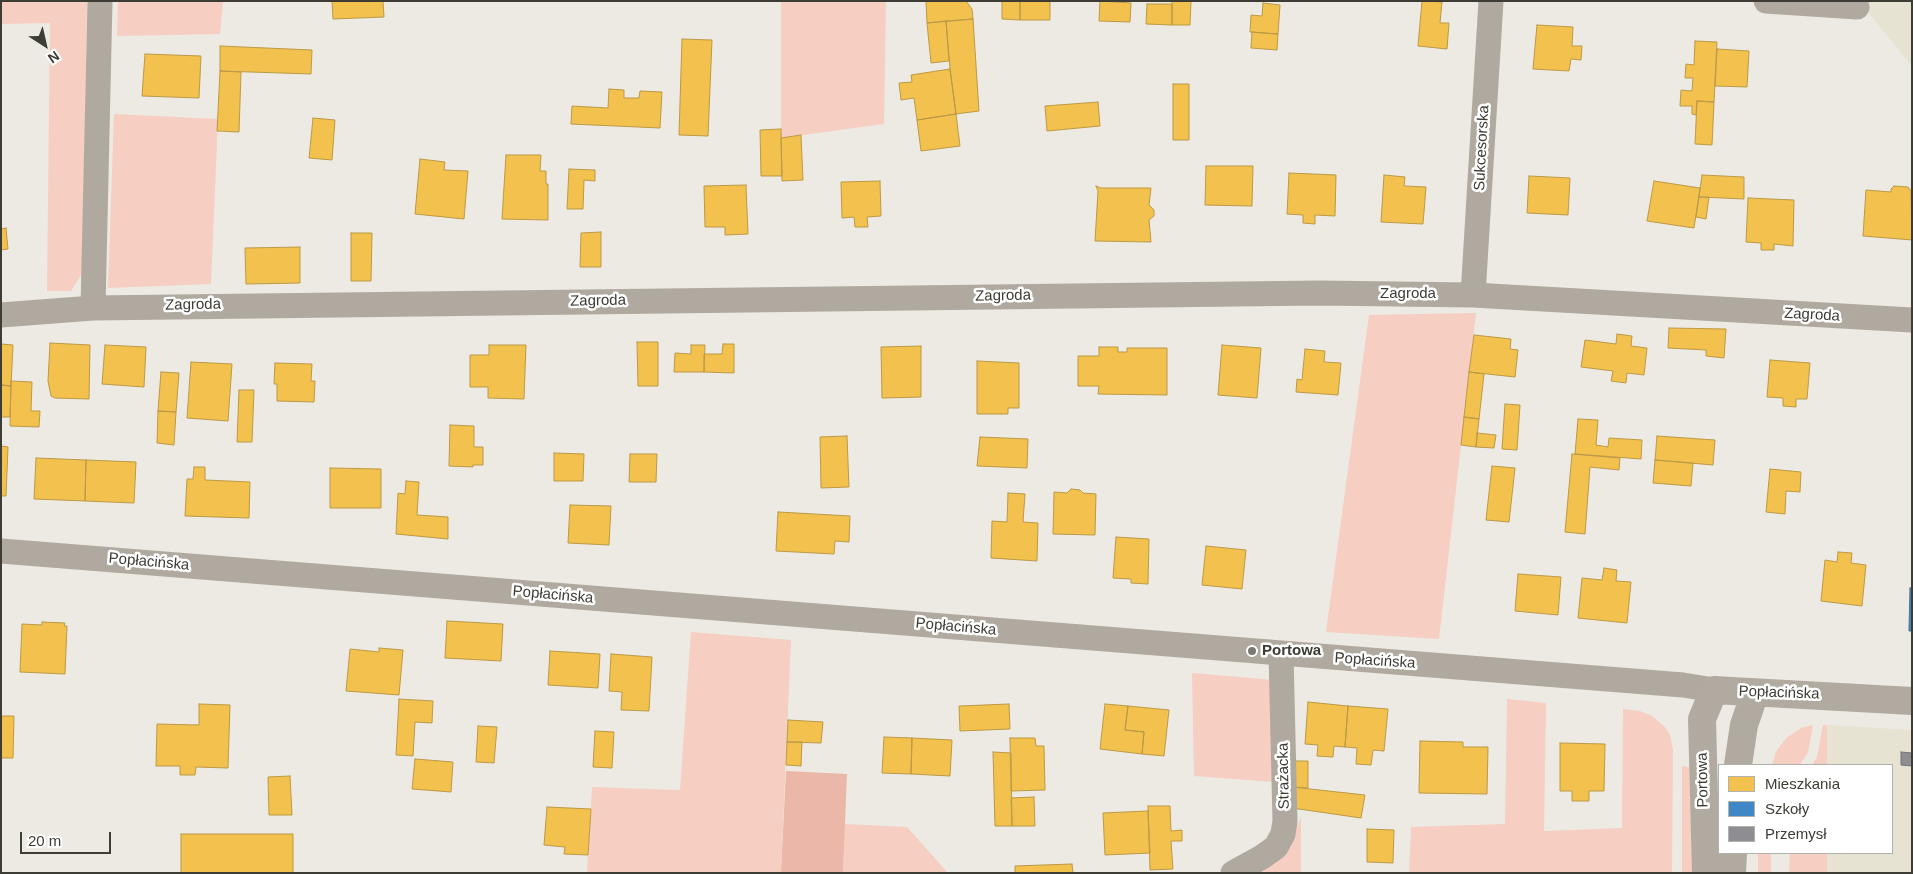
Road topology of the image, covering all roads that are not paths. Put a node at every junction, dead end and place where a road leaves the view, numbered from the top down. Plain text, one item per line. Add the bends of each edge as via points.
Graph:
1 (100, 1) edge
2 (1491, 1) edge
3 (1766, 1) edge
4 (1857, 7) dead end
5 (1473, 295) junction
6 (93, 308) junction
7 (1, 315) edge
8 (1912, 320) edge
9 (1, 551) edge
10 (1281, 654) junction
11 (1714, 690) junction
12 (1755, 693) junction
13 (1912, 701) edge
14 (1738, 764) edge
15 (1733, 854) edge
16 (1233, 873) edge
17 (1706, 873) edge
18 (1732, 873) edge

1 - 6 street
2 - 5 street, Sukcesorska
3 - 4 street
5 - 6 street, Zagroda via 1134,295
5 - 8 street, Zagroda
6 - 7 street, Zagroda
9 - 10 street, Popłacińska
10 - 11 street, Popłacińska
10 - 16 street, Strażacka via 1283,834 1276,847
11 - 12 main road, Popłacińska
11 - 17 main road, Portowa via 1702,719
12 - 13 main road, Popłacińska
12 - 14 main road via 1744,725
15 - 18 main road

